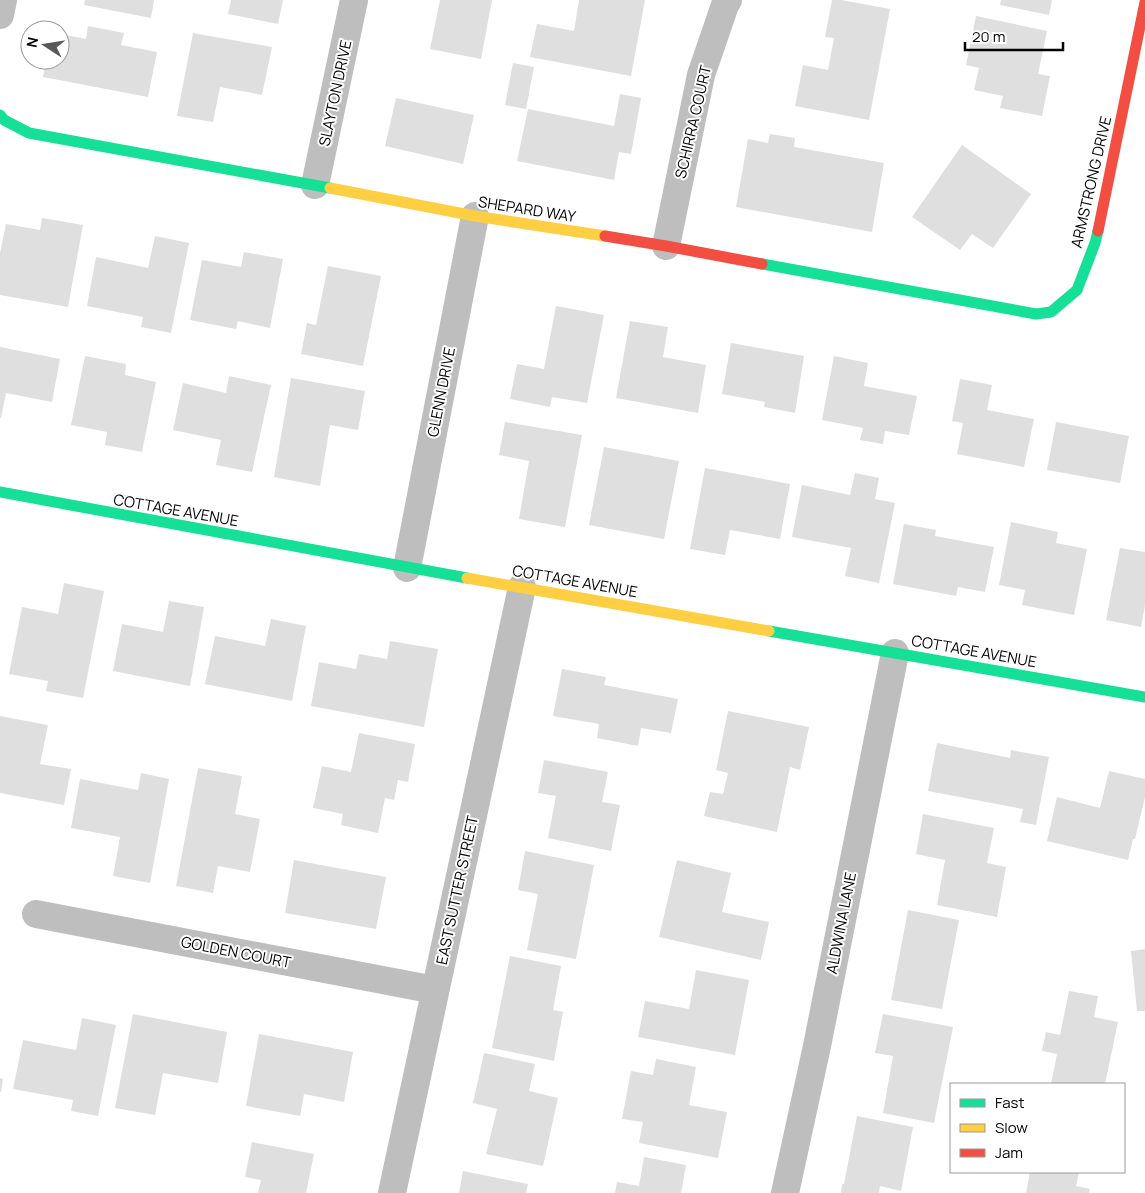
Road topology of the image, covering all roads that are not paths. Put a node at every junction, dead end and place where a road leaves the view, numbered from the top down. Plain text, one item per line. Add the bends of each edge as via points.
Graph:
1 (3, 0) edge
2 (354, 0) edge
3 (728, 0) edge
4 (1145, 2) edge
5 (0, 15) edge
6 (0, 115) edge
7 (315, 185) junction
8 (475, 216) junction
9 (666, 246) junction
10 (978, 303) joint
11 (0, 492) edge
12 (407, 568) junction
13 (522, 587) junction
14 (895, 652) junction
15 (1145, 697) edge
16 (36, 914) dead end
17 (435, 990) junction
18 (392, 1193) edge
19 (785, 1193) edge

1 - 5 street
2 - 7 street, SLAYTON DRIVE
3 - 9 street, SCHIRRA COURT via 701,75
4 - 10 street, ARMSTRONG DRIVE via 1095,243 1077,290 1050,312 1036,314
6 - 7 street, SHEPARD WAY via 29,133
7 - 8 street, SHEPARD WAY
8 - 9 street, SHEPARD WAY
8 - 12 street, GLENN DRIVE
9 - 10 street, SHEPARD WAY
11 - 12 street, COTTAGE AVENUE
12 - 13 street, COTTAGE AVENUE
13 - 14 street, COTTAGE AVENUE
13 - 17 street, EAST SUTTER STREET
14 - 15 street, COTTAGE AVENUE
14 - 19 street, ALDWINA LANE
16 - 17 street, GOLDEN COURT
17 - 18 street, EAST SUTTER STREET

